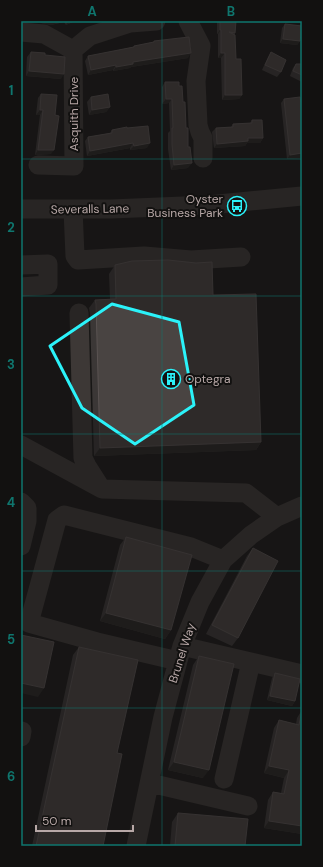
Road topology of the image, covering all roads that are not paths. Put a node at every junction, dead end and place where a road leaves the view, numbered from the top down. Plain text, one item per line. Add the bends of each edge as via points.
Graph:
1 (156, 21) edge
2 (188, 21) edge
3 (21, 32) edge
4 (73, 50) junction
5 (203, 158) dead end
6 (38, 165) dead end
7 (302, 196) edge
8 (73, 209) junction
9 (21, 210) edge
10 (240, 257) dead end
11 (21, 265) edge
12 (21, 286) edge
13 (79, 314) dead end
14 (21, 445) edge
15 (102, 489) junction
16 (21, 502) edge
17 (302, 506) edge
18 (277, 517) junction
19 (21, 546) edge
20 (223, 560) junction
21 (25, 622) edge
22 (180, 653) junction
23 (251, 662) junction
24 (302, 674) edge
25 (224, 779) dead end
26 (150, 783) junction
27 (248, 806) dead end
28 (136, 846) edge

1 - 4 street via 130,23 90,36
2 - 5 street via 201,46 196,81
3 - 4 street via 44,34
4 - 6 street, Asquith Drive via 74,166
7 - 8 street, Severalls Lane via 208,205
8 - 9 street, Severalls Lane
8 - 10 street via 75,256 78,260 144,256 191,260
11 - 12 street via 48,264 48,286
13 - 15 street via 83,458
14 - 15 street
15 - 18 street via 246,493
16 - 19 street via 27,508 27,521
17 - 18 street, Brunel Way
18 - 20 street, Brunel Way via 251,535
20 - 21 street via 191,547 64,515 57,520
20 - 22 street, Brunel Way via 200,602
21 - 22 street via 97,642
22 - 23 street
22 - 26 street, Brunel Way via 163,717
23 - 24 street
23 - 25 street
26 - 27 street
26 - 28 street, Brunel Way

